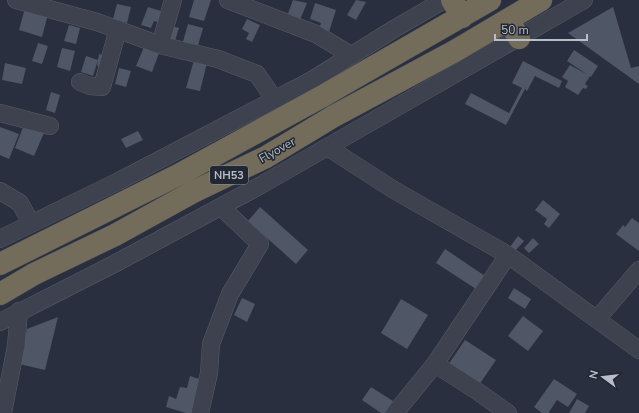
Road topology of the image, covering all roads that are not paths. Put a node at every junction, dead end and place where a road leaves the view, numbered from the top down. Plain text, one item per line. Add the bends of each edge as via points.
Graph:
1 (16, 0) edge
2 (173, 0) edge
3 (228, 0) edge
4 (444, 0) edge
5 (490, 0) edge
6 (541, 0) edge
7 (584, 0) edge
8 (457, 8) edge
9 (118, 29) junction
10 (513, 29) junction
11 (160, 45) junction
12 (351, 55) junction
13 (80, 82) dead end
14 (274, 99) junction
15 (0, 113) edge
16 (50, 126) dead end
17 (327, 147) junction
18 (0, 191) edge
19 (221, 207) junction
20 (31, 223) junction
21 (0, 239) edge
22 (508, 255) junction
23 (0, 264) edge
24 (639, 270) edge
25 (0, 294) edge
26 (19, 311) junction
27 (597, 319) junction
28 (0, 322) edge
29 (639, 350) edge
30 (435, 364) junction
31 (2, 413) edge
32 (200, 413) edge
33 (394, 413) edge
34 (508, 413) edge

1 - 9 street
2 - 11 street
3 - 12 street via 316,34
4 - 12 street
5 - 8 highway, NH53
6 - 10 highway, NH53
7 - 10 street
8 - 23 highway, Flyover / NH53 via 428,36 321,97 182,173
9 - 11 street
9 - 13 street via 102,87
10 - 17 street
10 - 25 highway, Flyover / NH53 via 455,51 334,116 266,157 193,192
11 - 14 street via 218,59 257,74
12 - 14 street via 312,80
14 - 20 street via 117,182
15 - 16 street
17 - 19 street
17 - 22 street via 394,190
18 - 20 street via 20,203
19 - 26 street
19 - 32 street via 260,244 230,294 211,344 209,373
20 - 21 street
22 - 27 street
22 - 30 street
24 - 27 street
26 - 28 street
26 - 31 street via 16,346
27 - 29 street
30 - 33 street
30 - 34 street

